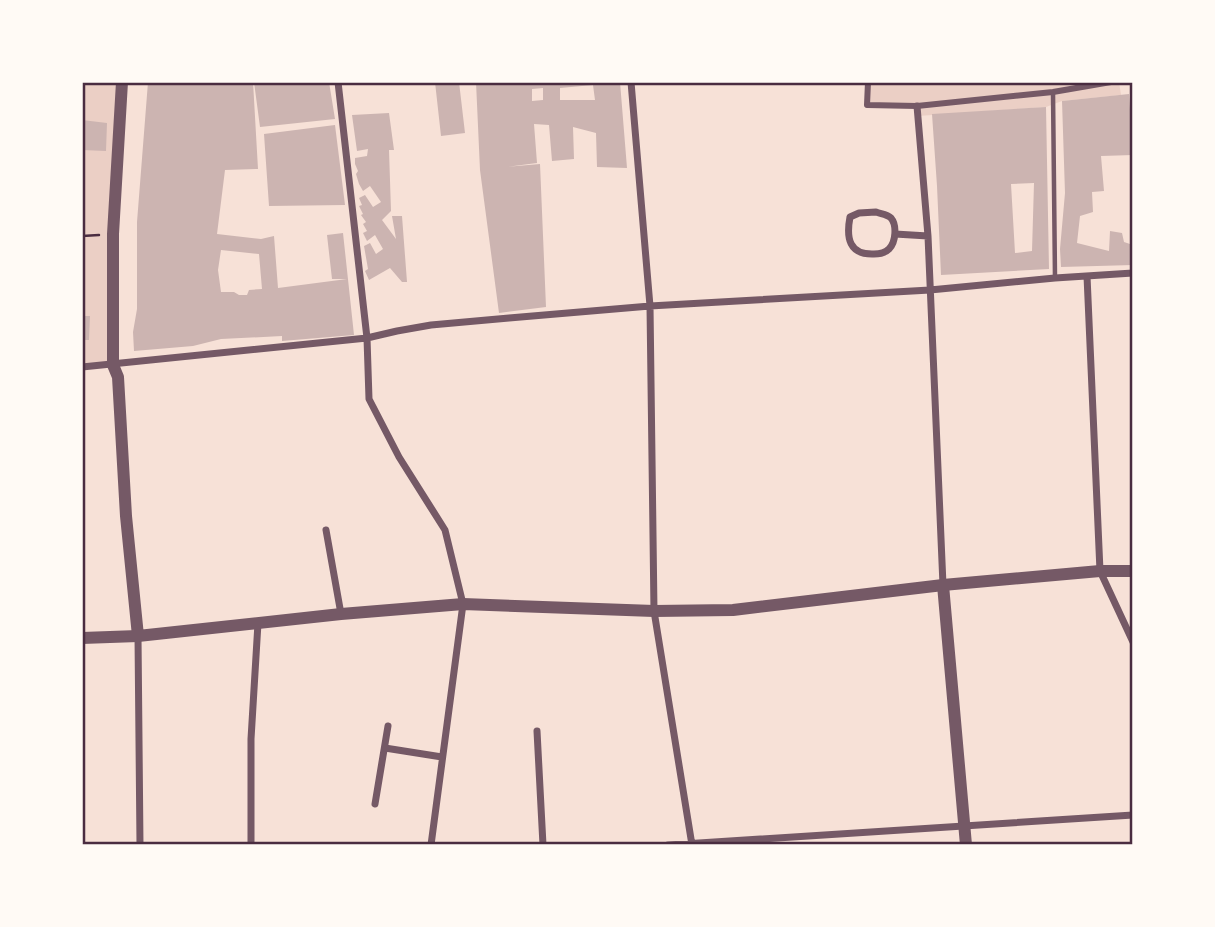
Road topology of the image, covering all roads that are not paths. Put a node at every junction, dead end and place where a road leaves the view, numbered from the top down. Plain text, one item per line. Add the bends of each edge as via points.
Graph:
1 (122, 82) edge
2 (338, 82) edge
3 (631, 82) edge
4 (869, 82) edge
5 (1111, 82) edge
6 (1053, 92) junction
7 (918, 106) junction
8 (895, 234) junction
9 (928, 236) junction
10 (1133, 273) edge
11 (1087, 276) junction
12 (1055, 278) junction
13 (930, 290) junction
14 (650, 306) junction
15 (367, 338) junction
16 (113, 365) junction
17 (82, 367) edge
18 (326, 530) dead end
19 (1100, 571) junction
20 (1133, 571) edge
21 (943, 585) junction
22 (463, 604) junction
23 (654, 611) junction
24 (341, 614) junction
25 (258, 623) junction
26 (138, 636) junction
27 (82, 638) edge
28 (1133, 642) edge
29 (388, 726) dead end
30 (537, 731) dead end
31 (385, 748) junction
32 (442, 757) junction
33 (375, 804) dead end
34 (1133, 815) edge
35 (964, 827) junction
36 (692, 844) edge
37 (140, 845) edge
38 (251, 845) edge
39 (431, 845) edge
40 (543, 845) edge
41 (668, 845) edge
42 (966, 845) edge

1 - 16 street via 113,234
2 - 15 street
3 - 14 street
4 - 7 street via 867,105
5 - 6 street
6 - 7 street
6 - 12 lane
7 - 9 street
8 - 8 street via 888,216 876,212 850,217 848,229 856,252 887,251
8 - 9 street
9 - 13 street
10 - 11 street
11 - 12 street
11 - 19 street
12 - 13 street
13 - 14 street
13 - 21 street
14 - 15 street via 431,325
14 - 23 street
15 - 16 street
15 - 22 street via 369,399 445,530
16 - 17 street
16 - 26 street via 118,377
18 - 24 street
19 - 20 street
19 - 21 street
19 - 28 street
21 - 23 street via 733,610
21 - 35 street
22 - 23 street
22 - 24 street
22 - 32 street
23 - 36 street
24 - 25 street
25 - 26 street
25 - 38 street
26 - 27 street
26 - 37 street
29 - 31 street
30 - 40 street
31 - 32 street
31 - 33 street
32 - 39 street
34 - 35 street
35 - 36 street
35 - 42 street
36 - 41 street

